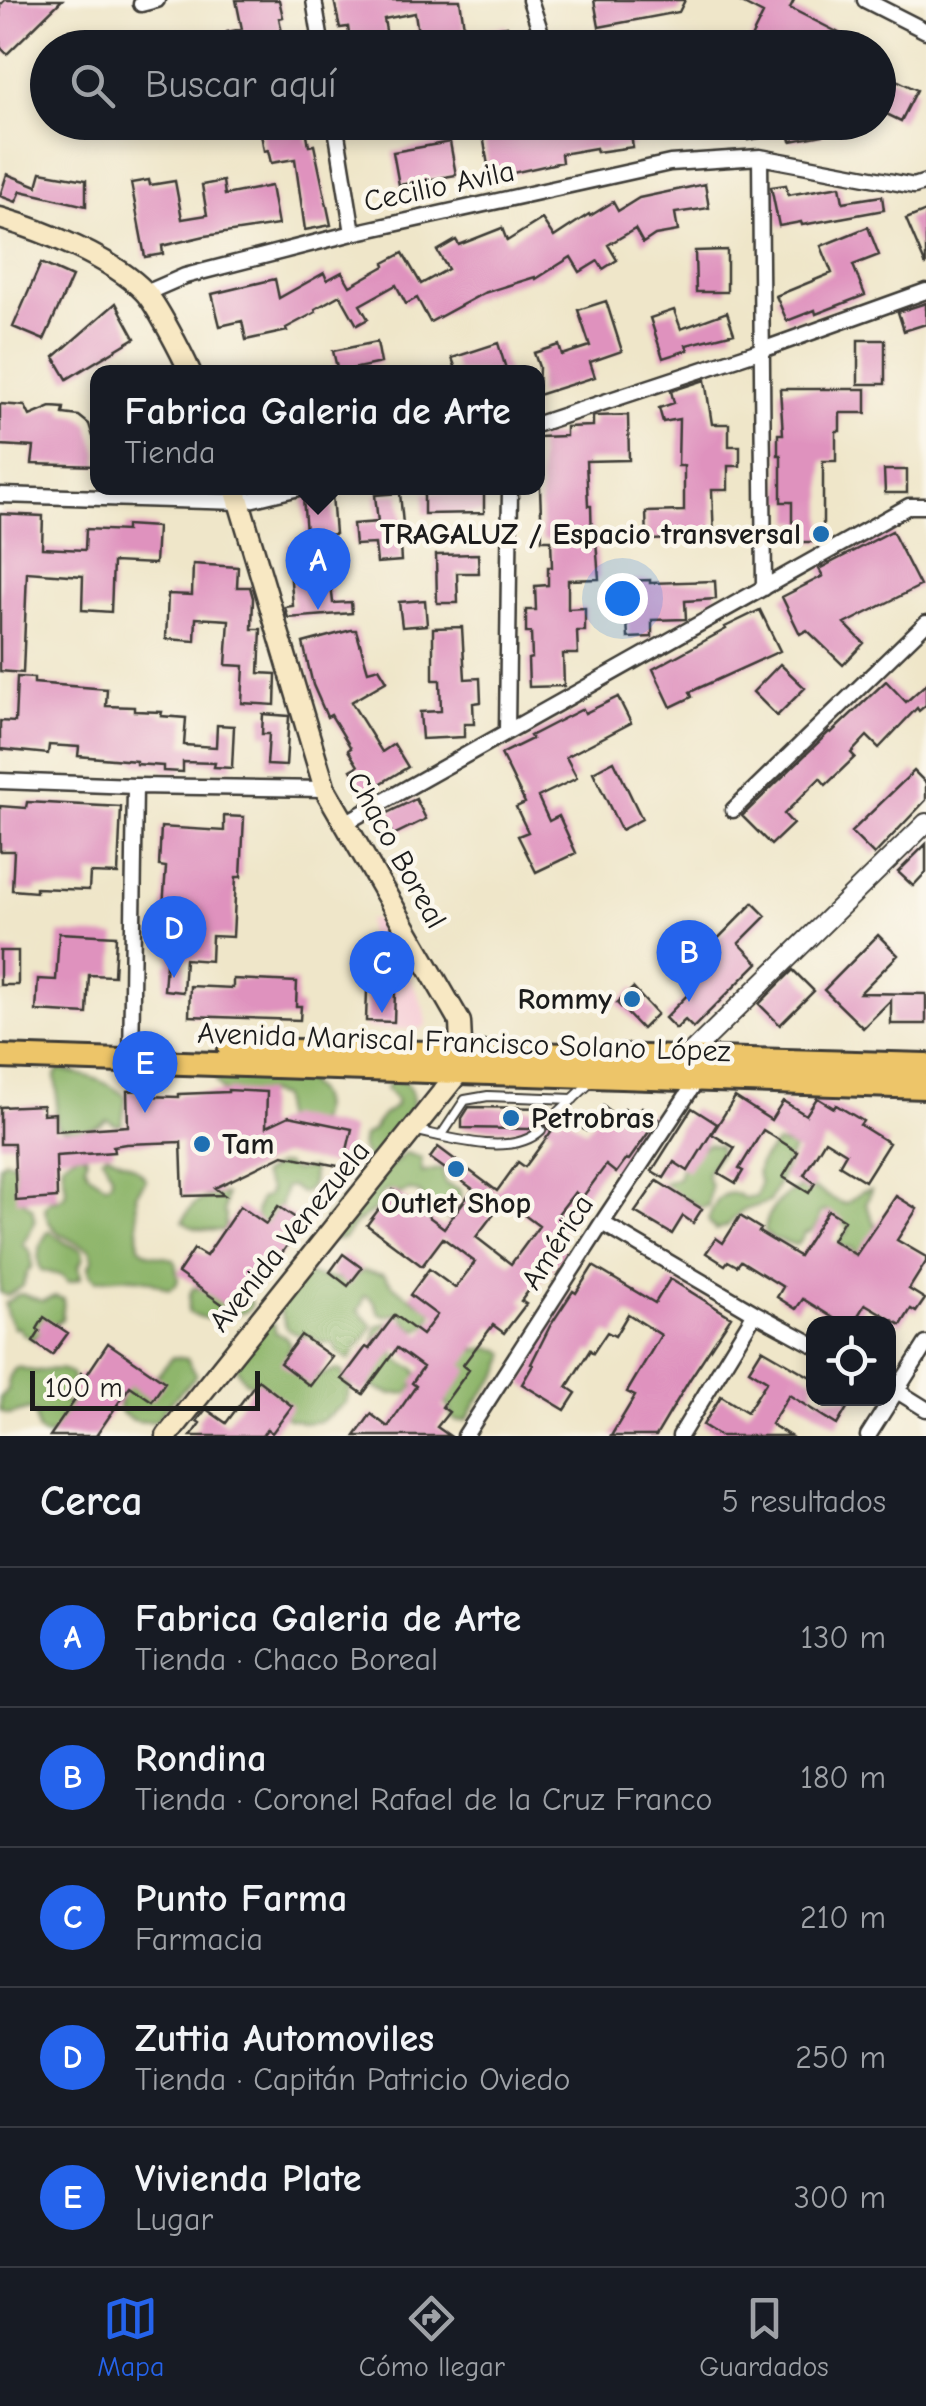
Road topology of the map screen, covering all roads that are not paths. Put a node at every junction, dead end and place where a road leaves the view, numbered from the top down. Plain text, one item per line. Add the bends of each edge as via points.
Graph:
1 (157, 0) edge
2 (314, 0) edge
3 (530, 0) edge
4 (865, 0) edge
5 (141, 4) dead end
6 (319, 30) edge
7 (540, 30) edge
8 (926, 31) edge
9 (337, 140) edge
10 (760, 157) junction
11 (926, 182) edge
12 (0, 218) edge
13 (353, 234) junction
14 (926, 291) edge
15 (146, 292) junction
16 (762, 350) junction
17 (186, 365) edge
18 (545, 422) edge
19 (0, 495) edge
20 (238, 495) edge
21 (510, 495) edge
22 (926, 506) edge
23 (764, 588) junction
24 (926, 623) edge
25 (507, 731) junction
26 (0, 781) edge
27 (134, 786) junction
28 (325, 790) junction
29 (733, 810) dead end
30 (926, 822) edge
31 (346, 823) junction
32 (0, 1043) edge
33 (130, 1055) junction
34 (0, 1058) edge
35 (685, 1059) junction
36 (461, 1064) junction
37 (926, 1065) edge
38 (596, 1077) junction
39 (697, 1080) junction
40 (490, 1085) junction
41 (926, 1086) edge
42 (573, 1099) junction
43 (560, 1112) dead end
44 (412, 1130) junction
45 (541, 1130) dead end
46 (440, 1136) junction
47 (602, 1222) junction
48 (755, 1313) junction
49 (806, 1341) edge
50 (926, 1344) edge
51 (896, 1382) edge
52 (896, 1390) edge
53 (883, 1406) edge
54 (926, 1409) edge
55 (166, 1436) edge
56 (465, 1436) edge
57 (680, 1436) edge
58 (868, 1436) edge

1 - 5 street
2 - 6 street
3 - 7 street
4 - 8 street
9 - 13 street
10 - 11 street, Cecilio Avila via 914,186
10 - 13 street, Cecilio Avila via 670,163
10 - 16 street
12 - 15 main road via 104,262
13 - 15 street, Cecilio Avila
14 - 16 street
15 - 17 main road
16 - 18 street
16 - 23 street
19 - 20 street
20 - 28 main road, Chaco Boreal
21 - 25 street
22 - 23 street via 909,506
23 - 25 street
24 - 29 street
25 - 31 street
26 - 27 street
27 - 28 street
27 - 33 street
28 - 31 main road, Chaco Boreal
30 - 35 street
31 - 36 main road, Chaco Boreal via 460,1022
32 - 33 highway, Avenida Mariscal Francisco Solano López
33 - 34 highway, Avenida Mariscal Francisco Solano López
33 - 36 highway, Avenida Mariscal Francisco Solano López
35 - 36 highway, Avenida Mariscal Francisco Solano López
35 - 37 highway, Avenida Mariscal Francisco Solano López
36 - 40 highway, Avenida Mariscal Francisco Solano López
36 - 44 main road, Avenida Venezuela
38 - 39 highway, Avenida Mariscal Francisco Solano López
38 - 40 highway, Avenida Mariscal Francisco Solano López
38 - 42 lane
39 - 41 highway, Avenida Mariscal Francisco Solano López
39 - 47 street, América
40 - 42 lane
40 - 46 lane via 462,1102
42 - 43 lane
44 - 46 lane
44 - 55 main road, Avenida Venezuela
45 - 46 lane via 528,1141 497,1144
47 - 48 street
47 - 56 street, América
48 - 49 street
48 - 57 street
50 - 51 street
52 - 54 street
53 - 58 street

